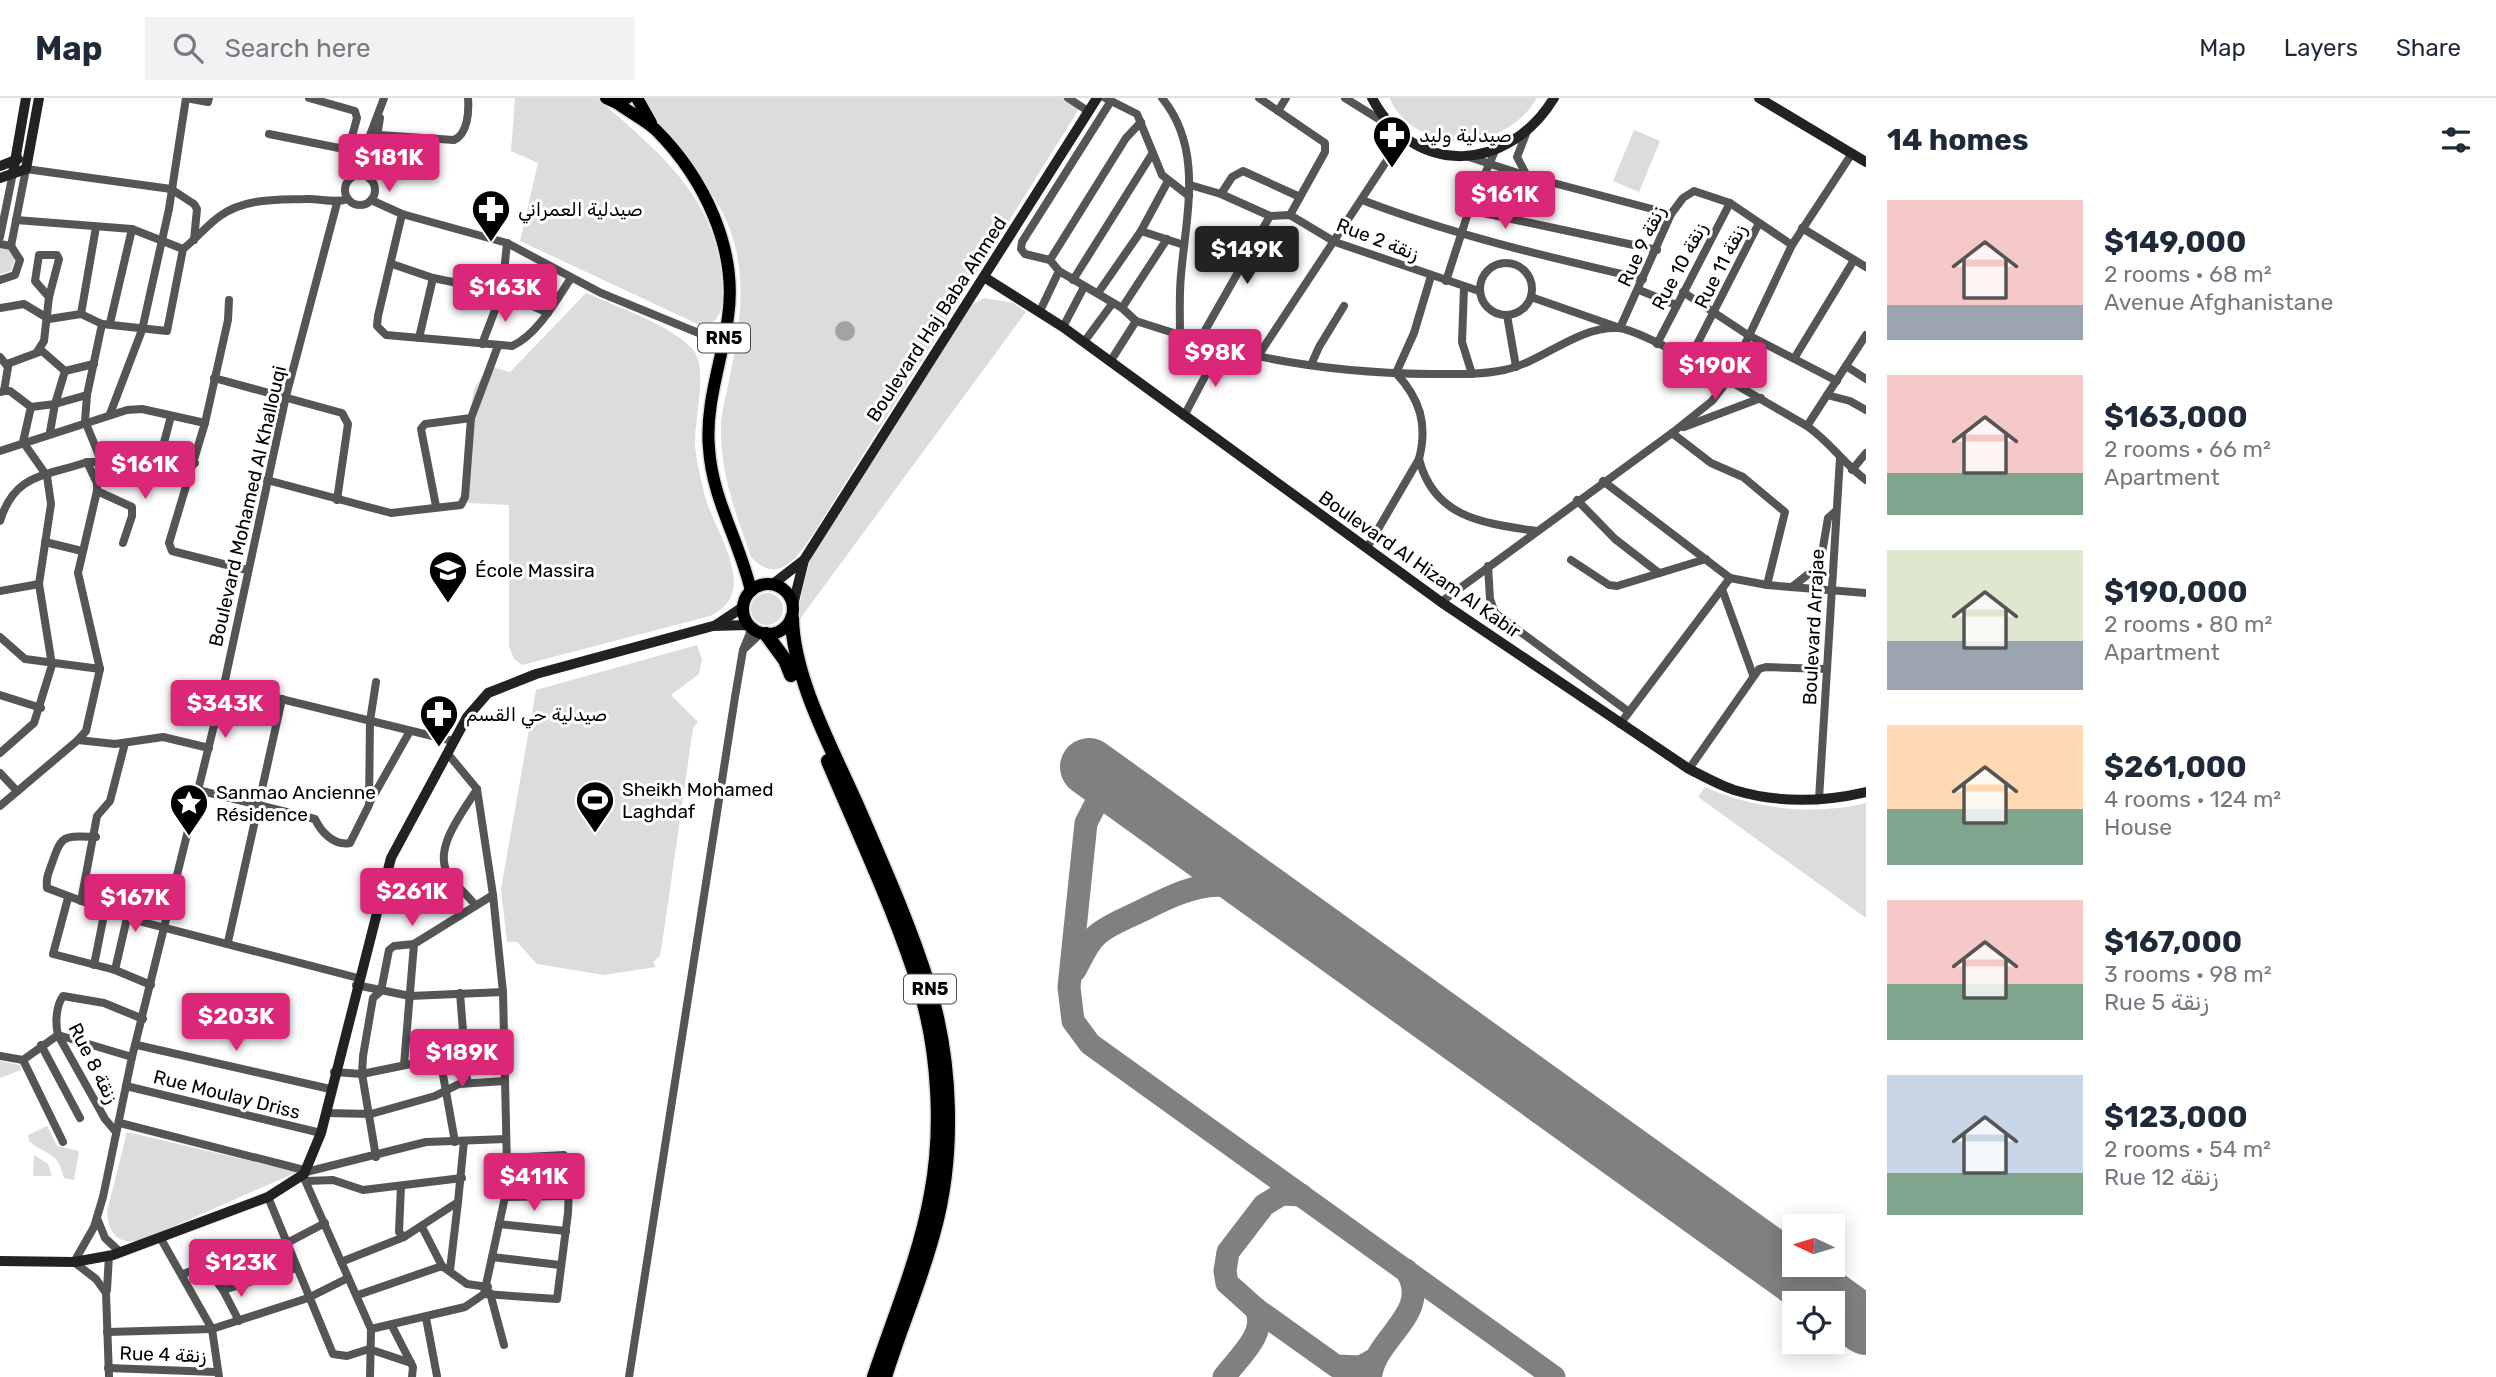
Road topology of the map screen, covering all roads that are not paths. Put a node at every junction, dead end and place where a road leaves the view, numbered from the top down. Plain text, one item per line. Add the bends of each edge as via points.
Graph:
1 (26, 98) edge
2 (39, 98) edge
3 (186, 98) edge
4 (209, 98) edge
5 (309, 98) edge
6 (384, 98) edge
7 (468, 98) edge
8 (637, 98) edge
9 (1068, 98) edge
10 (1097, 98) edge
11 (1161, 98) edge
12 (1259, 98) edge
13 (1286, 98) edge
14 (1345, 98) edge
15 (1372, 98) edge
16 (1554, 98) edge
17 (1759, 98) edge
18 (325, 100) edge
19 (617, 100) edge
20 (1108, 100) edge
21 (1278, 110) junction
22 (1088, 111) junction
23 (380, 112) junction
24 (1141, 122) junction
25 (1392, 127) junction
26 (655, 129) junction
27 (269, 134) dead end
28 (1526, 134) junction
29 (379, 135) junction
30 (1404, 137) junction
31 (349, 150) junction
32 (1495, 151) junction
33 (1152, 154) junction
34 (1851, 155) junction
35 (1466, 156) junction
36 (15, 160) junction
37 (1866, 162) edge
38 (27, 163) junction
39 (358, 165) junction
40 (0, 166) edge
41 (1491, 167) junction
42 (13, 173) junction
43 (356, 175) junction
44 (1527, 176) junction
45 (0, 178) edge
46 (370, 179) junction
47 (1168, 181) junction
48 (1190, 185) junction
49 (171, 189) junction
50 (1222, 194) junction
51 (1189, 195) junction
52 (1300, 197) junction
53 (348, 199) junction
54 (371, 200) junction
55 (1362, 200) junction
56 (337, 203) junction
57 (1730, 203) junction
58 (1469, 210) junction
59 (402, 214) junction
60 (1671, 214) junction
61 (1290, 215) junction
62 (1270, 216) junction
63 (16, 220) junction
64 (1759, 223) junction
65 (96, 227) junction
66 (1802, 228) junction
67 (132, 229) junction
68 (1141, 230) junction
69 (1463, 232) junction
70 (0, 237) edge
71 (162, 239) junction
72 (1167, 239) junction
73 (194, 240) junction
74 (1335, 242) junction
75 (507, 243) junction
76 (0, 244) edge
77 (1184, 245) junction
78 (1792, 245) junction
79 (11, 246) junction
80 (183, 249) junction
81 (1516, 249) junction
82 (1657, 250) junction
83 (1050, 260) junction
84 (1854, 260) junction
85 (1514, 263) junction
86 (392, 264) junction
87 (1866, 267) edge
88 (1059, 271) junction
89 (1431, 276) junction
90 (433, 278) junction
91 (571, 278) junction
92 (984, 278) junction
93 (1643, 279) junction
94 (0, 280) edge
95 (1073, 280) junction
96 (1446, 281) junction
97 (1084, 287) junction
98 (1464, 288) junction
99 (1639, 290) junction
100 (1479, 291) junction
101 (502, 292) junction
102 (1683, 292) junction
103 (1098, 293) junction
104 (50, 297) junction
105 (1531, 298) junction
106 (229, 300) dead end
107 (1112, 304) junction
108 (1676, 305) junction
109 (1344, 306) dead end
110 (1122, 308) junction
111 (0, 309) edge
112 (1040, 311) junction
113 (1715, 311) junction
114 (548, 313) junction
115 (81, 314) junction
116 (1507, 315) junction
117 (49, 319) junction
118 (1136, 321) junction
119 (106, 323) junction
120 (1063, 327) junction
121 (1620, 328) junction
122 (142, 330) junction
123 (1180, 335) junction
124 (1748, 335) junction
125 (1866, 335) edge
126 (419, 338) junction
127 (1199, 341) junction
128 (1084, 342) junction
129 (723, 343) junction
130 (482, 344) junction
131 (1657, 344) junction
132 (498, 346) junction
133 (1220, 348) junction
134 (37, 352) junction
135 (1258, 356) junction
136 (0, 357) edge
137 (1795, 357) junction
138 (1689, 360) junction
139 (1110, 362) junction
140 (7, 364) junction
141 (94, 364) junction
142 (1311, 365) junction
143 (1846, 366) junction
144 (1516, 367) junction
145 (65, 371) junction
146 (1396, 373) junction
147 (1472, 374) junction
148 (214, 379) junction
149 (1866, 379) edge
150 (1727, 380) junction
151 (1836, 381) junction
152 (2, 392) edge
153 (87, 395) junction
154 (1827, 395) junction
155 (286, 396) junction
156 (1761, 398) junction
157 (55, 404) junction
158 (31, 407) junction
159 (1866, 411) edge
160 (110, 414) junction
161 (171, 416) junction
162 (1184, 416) junction
163 (471, 418) junction
164 (85, 421) junction
165 (205, 423) junction
166 (1807, 426) junction
167 (1675, 431) junction
168 (50, 432) junction
169 (23, 442) junction
170 (0, 451) edge
171 (1866, 453) edge
172 (1840, 458) junction
173 (1419, 459) junction
174 (86, 462) junction
175 (195, 463) junction
176 (1852, 470) junction
177 (47, 475) junction
178 (267, 480) junction
179 (1866, 480) edge
180 (1603, 481) junction
181 (97, 492) junction
182 (337, 500) junction
183 (1577, 500) junction
184 (436, 506) junction
185 (1836, 511) junction
186 (0, 521) edge
187 (1535, 531) junction
188 (45, 542) junction
189 (123, 543) dead end
190 (1367, 548) junction
191 (82, 551) junction
192 (1706, 559) junction
193 (804, 560) junction
194 (1571, 560) dead end
195 (744, 561) junction
196 (1488, 566) junction
197 (247, 570) junction
198 (1659, 573) junction
199 (1730, 578) junction
200 (39, 584) junction
201 (770, 584) junction
202 (1768, 585) junction
203 (1791, 587) junction
204 (1722, 589) junction
205 (0, 591) edge
206 (751, 591) junction
207 (1831, 592) junction
208 (1866, 593) edge
209 (1441, 602) junction
210 (743, 607) junction
211 (792, 611) junction
212 (713, 626) junction
213 (757, 630) junction
214 (0, 637) edge
215 (52, 665) junction
216 (100, 669) junction
217 (1826, 669) junction
218 (1753, 675) junction
219 (376, 682) dead end
220 (224, 685) junction
221 (0, 695) edge
222 (282, 699) junction
223 (41, 708) junction
224 (1629, 712) junction
225 (370, 721) junction
226 (1620, 724) junction
227 (410, 731) junction
228 (78, 740) junction
229 (453, 741) junction
230 (125, 743) junction
231 (209, 748) junction
232 (0, 753) edge
233 (448, 754) junction
234 (1689, 769) junction
235 (0, 773) edge
236 (477, 789) junction
237 (198, 790) junction
238 (17, 791) junction
239 (1866, 792) edge
240 (1819, 799) junction
241 (259, 804) junction
242 (369, 805) junction
243 (0, 806) edge
244 (96, 837) junction
245 (493, 895) junction
246 (68, 898) junction
247 (80, 901) junction
248 (475, 905) junction
249 (105, 910) junction
250 (127, 918) junction
251 (165, 925) junction
252 (228, 942) junction
253 (414, 944) junction
254 (94, 965) junction
255 (115, 970) junction
256 (357, 981) junction
257 (151, 985) junction
258 (381, 991) junction
259 (503, 992) junction
260 (460, 993) junction
261 (410, 996) junction
262 (144, 1019) junction
263 (58, 1035) junction
264 (41, 1045) junction
265 (136, 1045) junction
266 (0, 1056) edge
267 (132, 1057) junction
268 (23, 1060) junction
269 (404, 1065) junction
270 (334, 1072) junction
271 (362, 1074) junction
272 (505, 1081) junction
273 (467, 1082) junction
274 (127, 1086) junction
275 (330, 1089) junction
276 (447, 1090) junction
277 (326, 1113) junction
278 (371, 1114) junction
279 (80, 1118) dead end
280 (120, 1123) junction
281 (116, 1132) junction
282 (321, 1133) junction
283 (506, 1139) junction
284 (64, 1142) dead end
285 (460, 1142) junction
286 (376, 1157) junction
287 (507, 1158) junction
288 (306, 1176) junction
289 (462, 1178) junction
290 (401, 1186) junction
291 (569, 1196) junction
292 (505, 1197) junction
293 (268, 1198) junction
294 (458, 1202) junction
295 (97, 1218) junction
296 (325, 1223) junction
297 (499, 1224) junction
298 (422, 1227) junction
299 (566, 1231) junction
300 (404, 1237) junction
301 (161, 1239) junction
302 (288, 1243) junction
303 (115, 1254) junction
304 (492, 1257) junction
305 (0, 1261) edge
306 (74, 1262) junction
307 (341, 1262) junction
308 (560, 1265) junction
309 (297, 1268) junction
310 (446, 1268) junction
311 (183, 1274) junction
312 (348, 1278) junction
313 (223, 1290) junction
314 (487, 1291) junction
315 (106, 1293) junction
316 (358, 1295) junction
317 (308, 1298) junction
318 (426, 1318) junction
319 (239, 1321) junction
320 (392, 1326) junction
321 (212, 1329) junction
322 (372, 1329) junction
323 (107, 1332) junction
324 (504, 1345) dead end
325 (369, 1349) junction
326 (411, 1363) junction
327 (109, 1372) edge
328 (218, 1374) edge
329 (438, 1376) edge
330 (370, 1377) edge
331 (412, 1377) edge
332 (629, 1377) edge
333 (874, 1377) edge
334 (885, 1377) edge

1 - 36 street
2 - 38 street
3 - 4 street via 208,102
3 - 49 street
5 - 18 street
6 - 23 street
7 - 29 street via 464,131 454,140
8 - 26 main road, RN5
9 - 22 street
10 - 22 street, Boulevard Haj Baba Ahmed
11 - 48 street via 1182,133
12 - 21 street
13 - 21 street
14 - 25 street
15 - 25 street
16 - 28 street
17 - 34 street
18 - 31 street via 357,114
19 - 26 main road, RN5
20 - 24 street via 1137,114
20 - 83 street via 1022,242 1025,254
21 - 52 street via 1325,143 1325,152
22 - 92 street, Boulevard Haj Baba Ahmed
23 - 29 street
23 - 39 street
24 - 33 street
24 - 83 street via 1126,138
25 - 30 street
26 - 129 main road, RN5 via 690,172 722,234 730,291
27 - 31 street
28 - 32 street
28 - 44 street via 1517,157
29 - 46 street
30 - 35 street via 1434,152
30 - 55 street
31 - 39 street via 346,158
32 - 35 street
32 - 41 street
33 - 47 street
33 - 95 street
34 - 37 street
34 - 66 street
35 - 41 street
36 - 38 street
36 - 40 street
36 - 42 street
38 - 42 street
38 - 49 street
38 - 63 street
39 - 43 street
41 - 44 street
41 - 58 street
42 - 45 street
42 - 70 street
43 - 46 street
43 - 53 street via 345,188
44 - 60 street
46 - 54 street via 374,186
47 - 51 street
47 - 68 street
48 - 50 street
48 - 51 street
49 - 71 street
49 - 73 street via 197,209
50 - 52 street via 1232,177 1243,170
50 - 62 street
51 - 77 street
52 - 61 street
53 - 54 street via 355,205
53 - 56 street
54 - 59 street
55 - 69 street
55 - 74 street
56 - 73 street via 312,199 239,205
56 - 155 street, Boulevard Mohamed Al Khallouqi
57 - 60 street, Rue 9 زنقة via 1703,192 1688,193
57 - 64 street
57 - 102 street, Rue 10 زنقة
58 - 69 street
58 - 82 street
59 - 75 street
59 - 86 street
60 - 82 street, Rue 9 زنقة
61 - 62 street
61 - 74 street, Rue 2 زنقة
62 - 127 street
63 - 65 street
63 - 79 street
64 - 78 street
64 - 113 street, Rue 11 زنقة
65 - 67 street
65 - 115 street
66 - 78 street
66 - 84 street
67 - 71 street
67 - 119 street
68 - 72 street
68 - 103 street
69 - 81 street
69 - 96 street
71 - 80 street
71 - 122 street
72 - 77 street
72 - 110 street
73 - 80 street
74 - 89 street, Rue 2 زنقة
74 - 135 street
75 - 91 street
75 - 101 street
76 - 79 street
77 - 123 street
78 - 124 street
79 - 94 street via 19,254 20,265 15,275
80 - 122 street via 169,327 163,332
81 - 85 street
81 - 93 street
82 - 93 street, Rue 9 زنقة
83 - 88 street
84 - 87 street
84 - 137 street
85 - 100 street via 1499,263 1486,271
85 - 105 street via 1531,281
86 - 90 street
86 - 126 street via 377,326 386,335
88 - 95 street
88 - 112 street
89 - 96 street, Rue 2 زنقة
89 - 146 street
90 - 101 street
90 - 126 street
91 - 114 street
91 - 129 street
92 - 112 street, Boulevard Al Hizam Al Kabir
92 - 193 street, Boulevard Haj Baba Ahmed
93 - 99 street, Rue 9 زنقة
95 - 97 street
96 - 98 street, Rue 2 زنقة
97 - 103 street
97 - 120 street
98 - 100 street, Rue 2 زنقة
98 - 147 street via 1462,342
99 - 108 street
99 - 121 street, Rue 9 زنقة
100 - 116 street via 1492,311
101 - 114 street
101 - 130 street
102 - 108 street, Rue 10 زنقة
102 - 113 street
103 - 107 street
104 - 104 street via 59,256 44,253 39,255 35,277
104 - 117 street
105 - 116 street via 1522,310
105 - 121 street
106 - 148 street
107 - 110 street
107 - 128 street
108 - 131 street, Rue 10 زنقة
109 - 142 street
110 - 118 street
111 - 117 street via 24,304
112 - 120 street, Boulevard Al Hizam Al Kabir
113 - 124 street
113 - 138 street, Rue 11 زنقة
114 - 132 street via 519,342
115 - 117 street
115 - 119 street
116 - 144 street
117 - 134 street
118 - 123 street
118 - 139 street
119 - 122 street
119 - 141 street
120 - 128 street, Boulevard Al Hizam Al Kabir
121 - 131 street
121 - 144 street via 1590,333
122 - 160 street
123 - 127 street
124 - 137 street
124 - 150 street
125 - 143 street
126 - 130 street
127 - 133 street
128 - 139 street, Boulevard Al Hizam Al Kabir
129 - 195 main road, RN5 via 711,402 709,448 719,500
130 - 132 street
131 - 138 street
132 - 163 street
133 - 135 street
133 - 162 street
134 - 140 street
134 - 145 street via 42,351
135 - 142 street
136 - 140 street
137 - 151 street
138 - 150 street
139 - 162 street, Boulevard Al Hizam Al Kabir
140 - 152 street
141 - 145 street
141 - 153 street
142 - 146 street
143 - 149 street
143 - 151 street
144 - 147 street
145 - 157 street
146 - 147 street
146 - 173 street via 1419,404 1424,426
148 - 155 street
148 - 165 street
150 - 156 street
150 - 167 street via 1712,401
151 - 154 street
152 - 158 street via 10,391
153 - 157 street
153 - 164 street
154 - 159 street
154 - 166 street
155 - 178 street, Boulevard Mohamed Al Khallouqi
155 - 182 street via 345,416 347,434
156 - 166 street
156 - 167 street
157 - 158 street
157 - 168 street
158 - 169 street
160 - 161 street via 142,409
160 - 164 street
161 - 165 street
161 - 175 street via 161,454
162 - 190 street, Boulevard Al Hizam Al Kabir
163 - 184 street via 465,498 454,508
163 - 184 street via 425,424 421,429
164 - 168 street
164 - 174 street via 100,458
165 - 175 street
166 - 172 street via 1828,441
167 - 180 street
167 - 202 street via 1711,463 1743,477 1785,512
168 - 169 street
169 - 170 street
169 - 177 street
171 - 176 street
172 - 176 street
172 - 185 street, Boulevard Arrajae
173 - 187 street via 1424,478 1447,505 1468,518
173 - 190 street
174 - 177 street
174 - 181 street
175 - 197 street via 170,548
176 - 179 street
177 - 186 street via 14,490
177 - 188 street via 51,504
178 - 182 street
178 - 197 street, Boulevard Mohamed Al Khallouqi
180 - 183 street
180 - 192 street
181 - 189 street via 132,507
181 - 191 street
182 - 184 street via 391,513
183 - 187 street
183 - 198 street via 1615,539
185 - 203 street via 1828,519 1821,565
185 - 207 street, Boulevard Arrajae
187 - 196 street
188 - 191 street
188 - 200 street
190 - 209 street, Boulevard Al Hizam Al Kabir
191 - 216 street via 78,573
192 - 198 street
192 - 199 street
193 - 201 street
193 - 211 street
194 - 198 street via 1609,585
195 - 201 main road, RN5
195 - 206 main road, RN5
196 - 209 street
196 - 224 street via 1495,613
197 - 220 street, Boulevard Mohamed Al Khallouqi
199 - 202 street
199 - 204 street
200 - 205 street
200 - 215 street
201 - 206 main road
201 - 211 main road, RN5 via 786,591
202 - 203 street
203 - 207 street
204 - 218 street
204 - 224 street
206 - 210 main road
207 - 208 street
207 - 217 street, Boulevard Arrajae
209 - 226 street, Boulevard Al Hizam Al Kabir
210 - 212 street
210 - 213 main road, RN5
211 - 213 main road via 782,631
211 - 334 highway, RN5 via 795,660 929,985 944,1071 947,1119 934,1231
212 - 213 street
212 - 229 street via 503,686 476,704
213 - 332 street via 743,650
213 - 333 highway, RN5 via 785,660 892,917 921,995 932,1051 936,1145 931,1194
214 - 215 street via 25,659
215 - 216 street
215 - 223 street
216 - 228 street via 89,723
217 - 218 street via 1766,667
217 - 240 street, Boulevard Arrajae
218 - 234 street
219 - 225 street
220 - 222 street
220 - 231 street, Boulevard Mohamed Al Khallouqi
221 - 223 street
222 - 225 street
222 - 241 street
223 - 232 street via 26,731
224 - 226 street
225 - 227 street
225 - 242 street
226 - 234 street, Boulevard Al Hizam Al Kabir
227 - 229 street
227 - 242 street
228 - 230 street
228 - 238 street
229 - 233 street
230 - 231 street via 163,737
230 - 244 street via 110,801 97,816
231 - 237 street, Boulevard Mohamed Al Khallouqi
233 - 236 street
233 - 256 street via 391,858
234 - 240 street, Boulevard Al Hizam Al Kabir via 1734,790 1795,800
235 - 238 street
236 - 245 street
236 - 248 street via 449,837 445,860 450,876
237 - 241 street
237 - 251 street, Boulevard Mohamed Al Khallouqi
238 - 243 street
239 - 240 street, Boulevard Al Hizam Al Kabir
241 - 242 street via 315,819 319,830 341,844 353,839
241 - 252 street
244 - 246 street via 66,837 57,845 46,885
244 - 247 street
245 - 248 street
245 - 259 street
246 - 247 street
246 - 254 street via 53,954
247 - 249 street
248 - 253 street
249 - 250 street
249 - 254 street
250 - 251 street
250 - 255 street
251 - 252 street
251 - 257 street, Boulevard Mohamed Al Khallouqi
252 - 256 street
253 - 258 street via 389,950
253 - 261 street
254 - 255 street
255 - 257 street
256 - 258 street
256 - 270 street
257 - 262 street, Boulevard Mohamed Al Khallouqi
258 - 261 street
258 - 271 street via 370,1011
259 - 260 street
259 - 272 street
260 - 261 street
260 - 273 street
261 - 269 street
262 - 263 street, Rue 8 زنقة via 90,1000 63,996 55,1025
262 - 265 street, Boulevard Mohamed Al Khallouqi
263 - 264 street
263 - 267 street
263 - 281 street, Rue 8 زنقة
264 - 268 street
264 - 279 street
265 - 267 street, Boulevard Mohamed Al Khallouqi
265 - 275 street
266 - 268 street
267 - 274 street, Boulevard Mohamed Al Khallouqi
268 - 284 street
269 - 271 street
269 - 276 street via 440,1058
270 - 271 street
270 - 275 street
271 - 278 street
272 - 273 street
272 - 283 street
273 - 276 street
274 - 280 street, Boulevard Mohamed Al Khallouqi
274 - 282 street, Rue Moulay Driss
275 - 277 street
276 - 278 street
276 - 285 street
277 - 278 street
277 - 282 street
278 - 286 street
280 - 281 street, Boulevard Mohamed Al Khallouqi
280 - 288 street via 294,1166
281 - 295 street, Boulevard Mohamed Al Khallouqi
282 - 288 street
283 - 285 street
283 - 287 street
285 - 286 street via 426,1142
285 - 289 street
286 - 288 street
287 - 291 street via 564,1155 572,1169
287 - 292 street
288 - 290 street via 363,1190
288 - 293 street
288 - 296 street
289 - 290 street
289 - 294 street
290 - 300 street via 400,1232
291 - 292 street
291 - 299 street
292 - 297 street
293 - 301 street
293 - 302 street
294 - 298 street
294 - 310 street
295 - 303 street
295 - 306 street, Boulevard Mohamed Al Khallouqi
296 - 302 street
296 - 307 street
297 - 299 street
297 - 304 street
298 - 300 street
298 - 310 street
299 - 308 street
300 - 307 street
301 - 303 street
301 - 311 street
302 - 309 street
303 - 306 street
303 - 315 street
304 - 308 street
304 - 314 street
305 - 306 street
306 - 315 street
307 - 312 street
308 - 314 street via 557,1299
309 - 313 street
309 - 317 street
310 - 314 street via 467,1284
310 - 316 street
311 - 313 street via 205,1266
311 - 321 street
312 - 316 street
312 - 317 street
313 - 319 street
314 - 318 street via 475,1303
314 - 324 street
315 - 323 street
316 - 322 street
317 - 319 street
317 - 325 street via 334,1354 347,1356
318 - 320 street
318 - 329 street
319 - 321 street
320 - 322 street
320 - 326 street
321 - 323 street
321 - 328 street
322 - 325 street
323 - 327 street
325 - 326 street
325 - 330 street
326 - 331 street
327 - 328 street, Rue 4 زنقة

